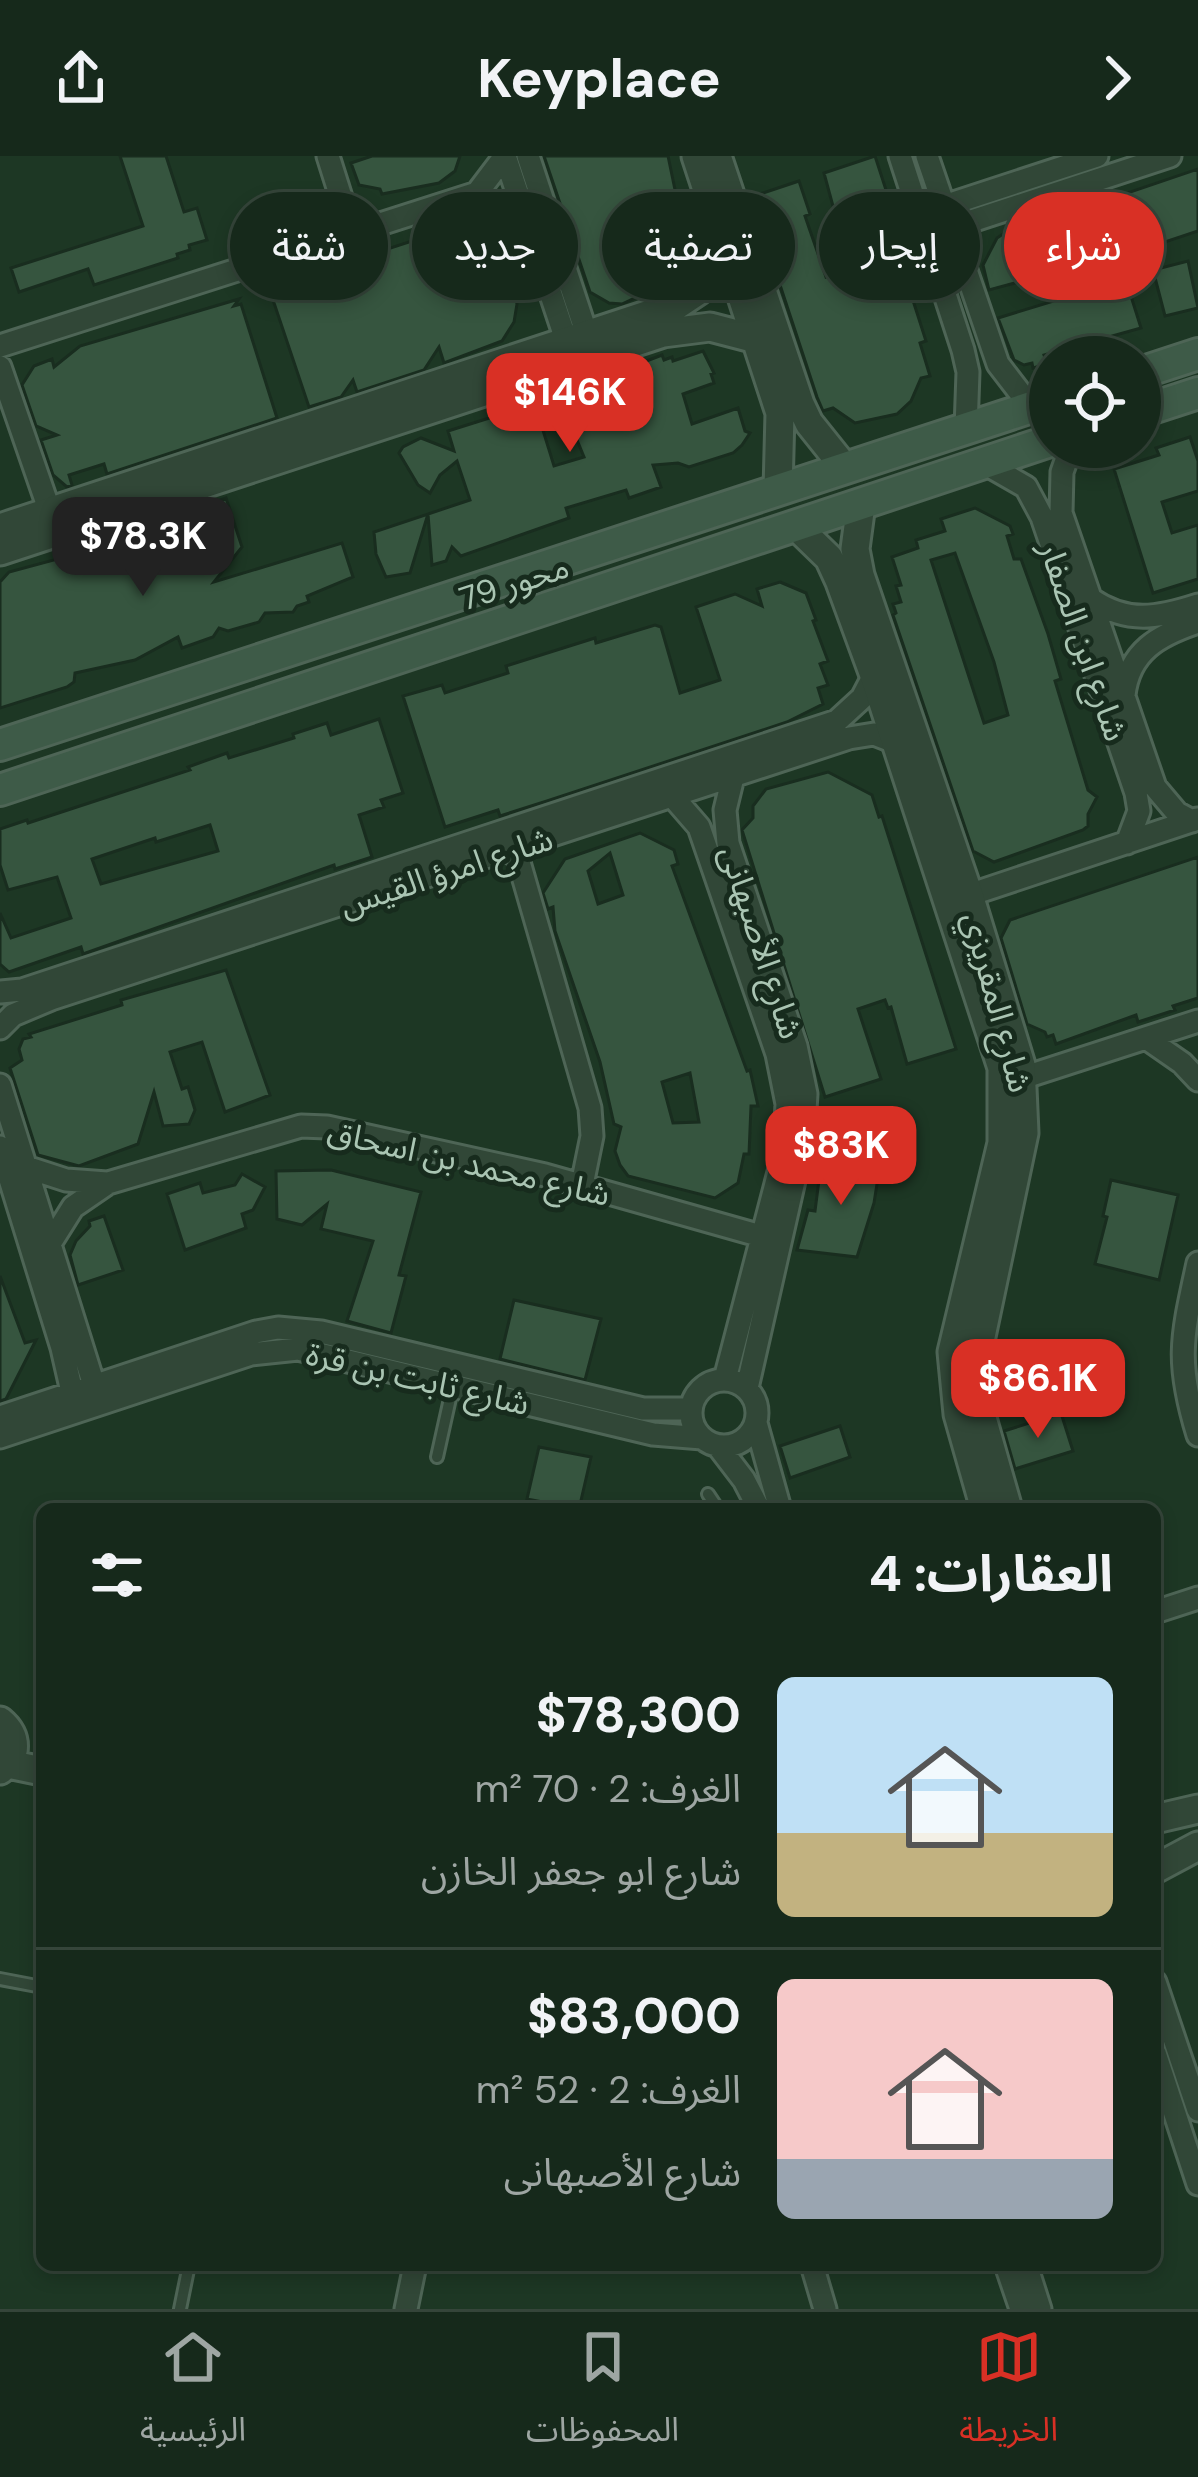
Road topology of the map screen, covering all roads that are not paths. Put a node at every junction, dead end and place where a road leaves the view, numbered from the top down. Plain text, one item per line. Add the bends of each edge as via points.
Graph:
1 (328, 156) edge
2 (505, 156) edge
3 (528, 156) edge
4 (696, 156) edge
5 (717, 156) edge
6 (900, 156) edge
7 (927, 156) edge
8 (1097, 156) edge
9 (1170, 156) edge
10 (339, 192) edge
11 (478, 192) edge
12 (517, 192) edge
13 (708, 192) edge
14 (911, 192) edge
15 (939, 192) edge
16 (980, 204) edge
17 (980, 208) edge
18 (230, 272) edge
19 (560, 300) edge
20 (683, 300) edge
21 (743, 300) edge
22 (947, 300) edge
23 (976, 300) edge
24 (756, 339) junction
25 (0, 346) edge
26 (580, 349) junction
27 (1198, 354) edge
28 (1161, 366) edge
29 (0, 367) edge
30 (1029, 393) edge
31 (1198, 393) edge
32 (1161, 405) edge
33 (1029, 408) edge
34 (795, 428) junction
35 (966, 429) junction
36 (1029, 448) edge
37 (984, 463) junction
38 (845, 468) junction
39 (1063, 468) edge
40 (778, 490) junction
41 (861, 504) junction
42 (50, 512) junction
43 (795, 525) junction
44 (0, 528) edge
45 (0, 551) edge
46 (850, 579) junction
47 (1091, 599) junction
48 (1198, 604) edge
49 (390, 618) junction
50 (1198, 622) edge
51 (318, 641) junction
52 (415, 653) junction
53 (874, 675) junction
54 (339, 678) junction
55 (1114, 699) junction
56 (897, 743) junction
57 (0, 745) edge
58 (733, 777) junction
59 (0, 790) edge
60 (673, 797) junction
61 (1195, 820) edge
62 (513, 840) junction
63 (1127, 843) junction
64 (969, 895) junction
65 (0, 992) edge
66 (1198, 1021) edge
67 (0, 1028) edge
68 (1145, 1038) junction
69 (1198, 1080) edge
70 (1013, 1081) junction
71 (2, 1096) edge
72 (0, 1147) edge
73 (26, 1168) junction
74 (108, 1183) junction
75 (582, 1185) junction
76 (761, 1236) junction
77 (51, 1242) junction
78 (1198, 1263) edge
79 (464, 1380) junction
80 (736, 1383) junction
81 (86, 1399) junction
82 (690, 1409) junction
83 (0, 1417) edge
84 (756, 1423) junction
85 (1198, 1435) edge
86 (0, 1437) edge
87 (710, 1442) junction
88 (437, 1457) dead end
89 (708, 1494) dead end
90 (714, 1503) edge
91 (756, 1503) edge
92 (778, 1503) edge
93 (983, 1503) edge
94 (1006, 1503) edge
95 (1198, 1598) edge
96 (1161, 1610) edge
97 (5, 1725) edge
98 (36, 1737) edge
99 (4, 1767) edge
100 (36, 1770) edge
101 (1198, 1809) edge
102 (1161, 1818) edge
103 (1198, 1846) edge
104 (1161, 1866) edge
105 (0, 1979) edge
106 (36, 1986) edge
107 (1161, 2033) edge
108 (1165, 2067) edge
109 (1198, 2110) edge
110 (1198, 2184) edge
111 (188, 2271) edge
112 (414, 2271) edge
113 (814, 2271) edge
114 (1008, 2271) edge
115 (1028, 2271) edge
116 (180, 2309) edge
117 (406, 2309) edge
118 (825, 2309) edge
119 (1021, 2309) edge
120 (1040, 2309) edge

1 - 10 street
2 - 11 street
2 - 12 street
3 - 26 street
4 - 13 street
5 - 34 street
6 - 14 street
7 - 15 street
8 - 16 street
9 - 17 street
18 - 25 street
19 - 26 street
20 - 26 street
21 - 24 street
22 - 35 street via 968,372
23 - 30 street via 998,364
24 - 26 street via 686,328
24 - 34 street via 780,412
26 - 42 street
26 - 45 street
27 - 28 main road
29 - 42 street
31 - 32 main road
33 - 35 main road, محور 79
34 - 38 street
34 - 40 street
35 - 38 main road, محور 79
36 - 37 main road, محور 79
37 - 41 main road, محور 79
37 - 55 street, شارع ابن الصفار via 1026,488 1037,506
38 - 40 main road, محور 79
39 - 47 street, شارع ابن الصفار via 1061,512
40 - 49 main road, محور 79
41 - 43 main road, محور 79
41 - 46 street, شارع المقريزي
42 - 44 street
43 - 46 street, شارع المقريزي
43 - 52 main road, محور 79
46 - 53 street, شارع المقريزي
46 - 64 street, شارع المقريزي
47 - 48 street via 1135,618
47 - 55 street, شارع ابن الصفار
49 - 51 main road, محور 79
49 - 52 main road via 386,642 398,653
50 - 55 street via 1150,642
51 - 54 main road via 351,649
51 - 57 main road, محور 79
52 - 54 main road, محور 79
53 - 56 street, شارع المقريزي
53 - 62 street, شارع امرؤ القيس via 837,721
54 - 59 main road, محور 79
55 - 61 street, شارع ابن الصفار via 1164,802
55 - 63 street, شارع ابن الصفار via 1139,811
56 - 58 street, شارع امرؤ القيس via 861,735
56 - 70 street, شارع المقريزي
58 - 60 street, شارع امرؤ القيس
58 - 80 street, شارع الأصبهانى via 728,843 806,1094 803,1141
60 - 62 street, شارع امرؤ القيس
60 - 76 street, شارع الأصبهانى via 699,826 785,1079 784,1154
61 - 63 street
62 - 65 street, شارع امرؤ القيس
62 - 67 street, شارع امرؤ القيس via 51,999
62 - 75 street via 590,1108
63 - 64 street
64 - 70 street, شارع المقريزي
66 - 68 street
68 - 69 street
68 - 70 street
70 - 93 street, شارع المقريزي via 952,1352 958,1414
70 - 94 street, شارع المقريزي via 1024,1133 975,1365
71 - 73 street
72 - 81 street via 62,1348
73 - 74 street, شارع محمد بن اسحاق
73 - 77 street
74 - 75 street, شارع محمد بن اسحاق via 301,1126
74 - 77 street, شارع محمد بن اسحاق via 74,1207
75 - 76 street, شارع محمد بن اسحاق
76 - 80 street, شارع الأصبهانى
77 - 81 street
78 - 85 street via 1181,1339
79 - 81 street, شارع ثابت بن قرة via 274,1349
79 - 82 street, شارع ثابت بن قرة
79 - 87 street, شارع ثابت بن قرة via 653,1434
79 - 88 lane
80 - 82 street via 702,1387
80 - 84 street via 758,1411
81 - 83 street, شارع ثابت بن قرة
81 - 86 street, شارع ثابت بن قرة
82 - 87 street via 695,1430
84 - 87 street via 737,1444
84 - 92 street
87 - 91 street
89 - 90 lane
95 - 96 street
97 - 98 street
97 - 99 street via 14,1750
99 - 100 street
101 - 102 street
103 - 104 street
105 - 106 lane
107 - 108 street
108 - 109 street
108 - 110 street
111 - 116 lane
112 - 117 street
113 - 118 street
114 - 119 street
115 - 120 street

